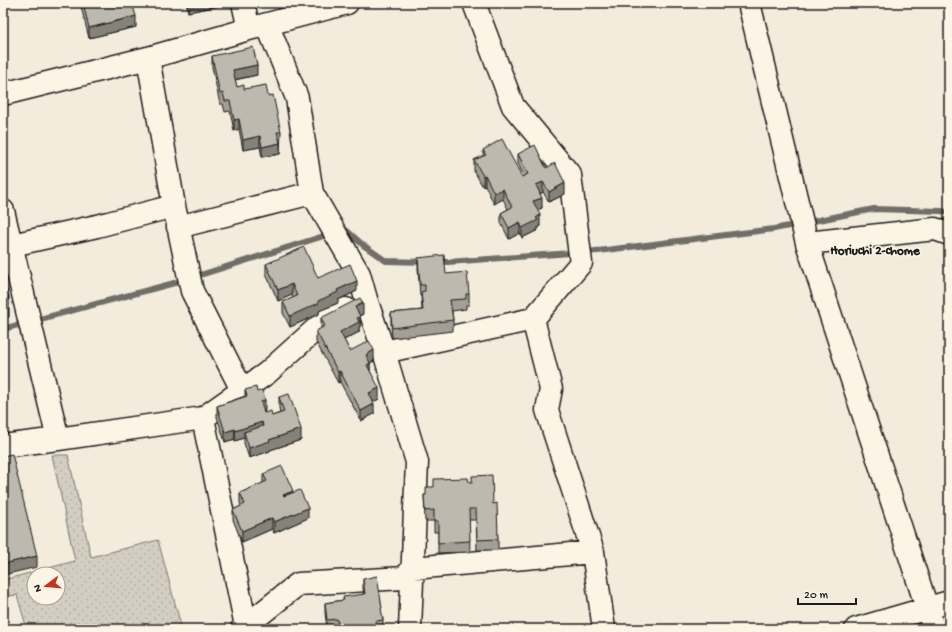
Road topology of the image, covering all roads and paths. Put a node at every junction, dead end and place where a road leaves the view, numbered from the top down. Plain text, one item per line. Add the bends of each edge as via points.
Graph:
1 (243, 3) edge
2 (347, 3) edge
3 (474, 3) edge
4 (749, 3) edge
5 (258, 26) junction
6 (148, 58) junction
7 (3, 94) edge
8 (312, 193) junction
9 (174, 206) junction
10 (3, 211) edge
11 (178, 227) junction
12 (804, 233) junction
13 (949, 234) edge
14 (12, 245) junction
15 (366, 299) junction
16 (533, 319) junction
17 (384, 352) junction
18 (242, 390) junction
19 (203, 418) junction
20 (58, 439) junction
21 (3, 446) edge
22 (593, 552) junction
23 (413, 568) junction
24 (949, 602) edge
25 (928, 608) junction
26 (253, 625) edge
27 (410, 629) edge
28 (604, 629) edge
29 (856, 629) edge
30 (934, 629) edge

1 - 5 street
2 - 5 street
3 - 16 street via 513,106 570,175 581,263
4 - 12 street
5 - 6 street
5 - 8 street via 297,98
6 - 7 street
6 - 9 street
8 - 11 street
8 - 15 street via 358,274
9 - 11 street
9 - 14 street
10 - 14 street
11 - 18 street via 192,291
12 - 13 street via 935,229
12 - 25 street
14 - 20 street
15 - 17 street
15 - 18 street via 327,318 267,373
16 - 17 street
16 - 22 street via 551,389 547,410
17 - 23 street via 417,462
18 - 19 street
19 - 20 street
19 - 26 street
20 - 21 street
22 - 23 street
22 - 28 street
23 - 26 street via 404,578 298,584
23 - 27 street
24 - 25 street
25 - 29 street
25 - 30 street

